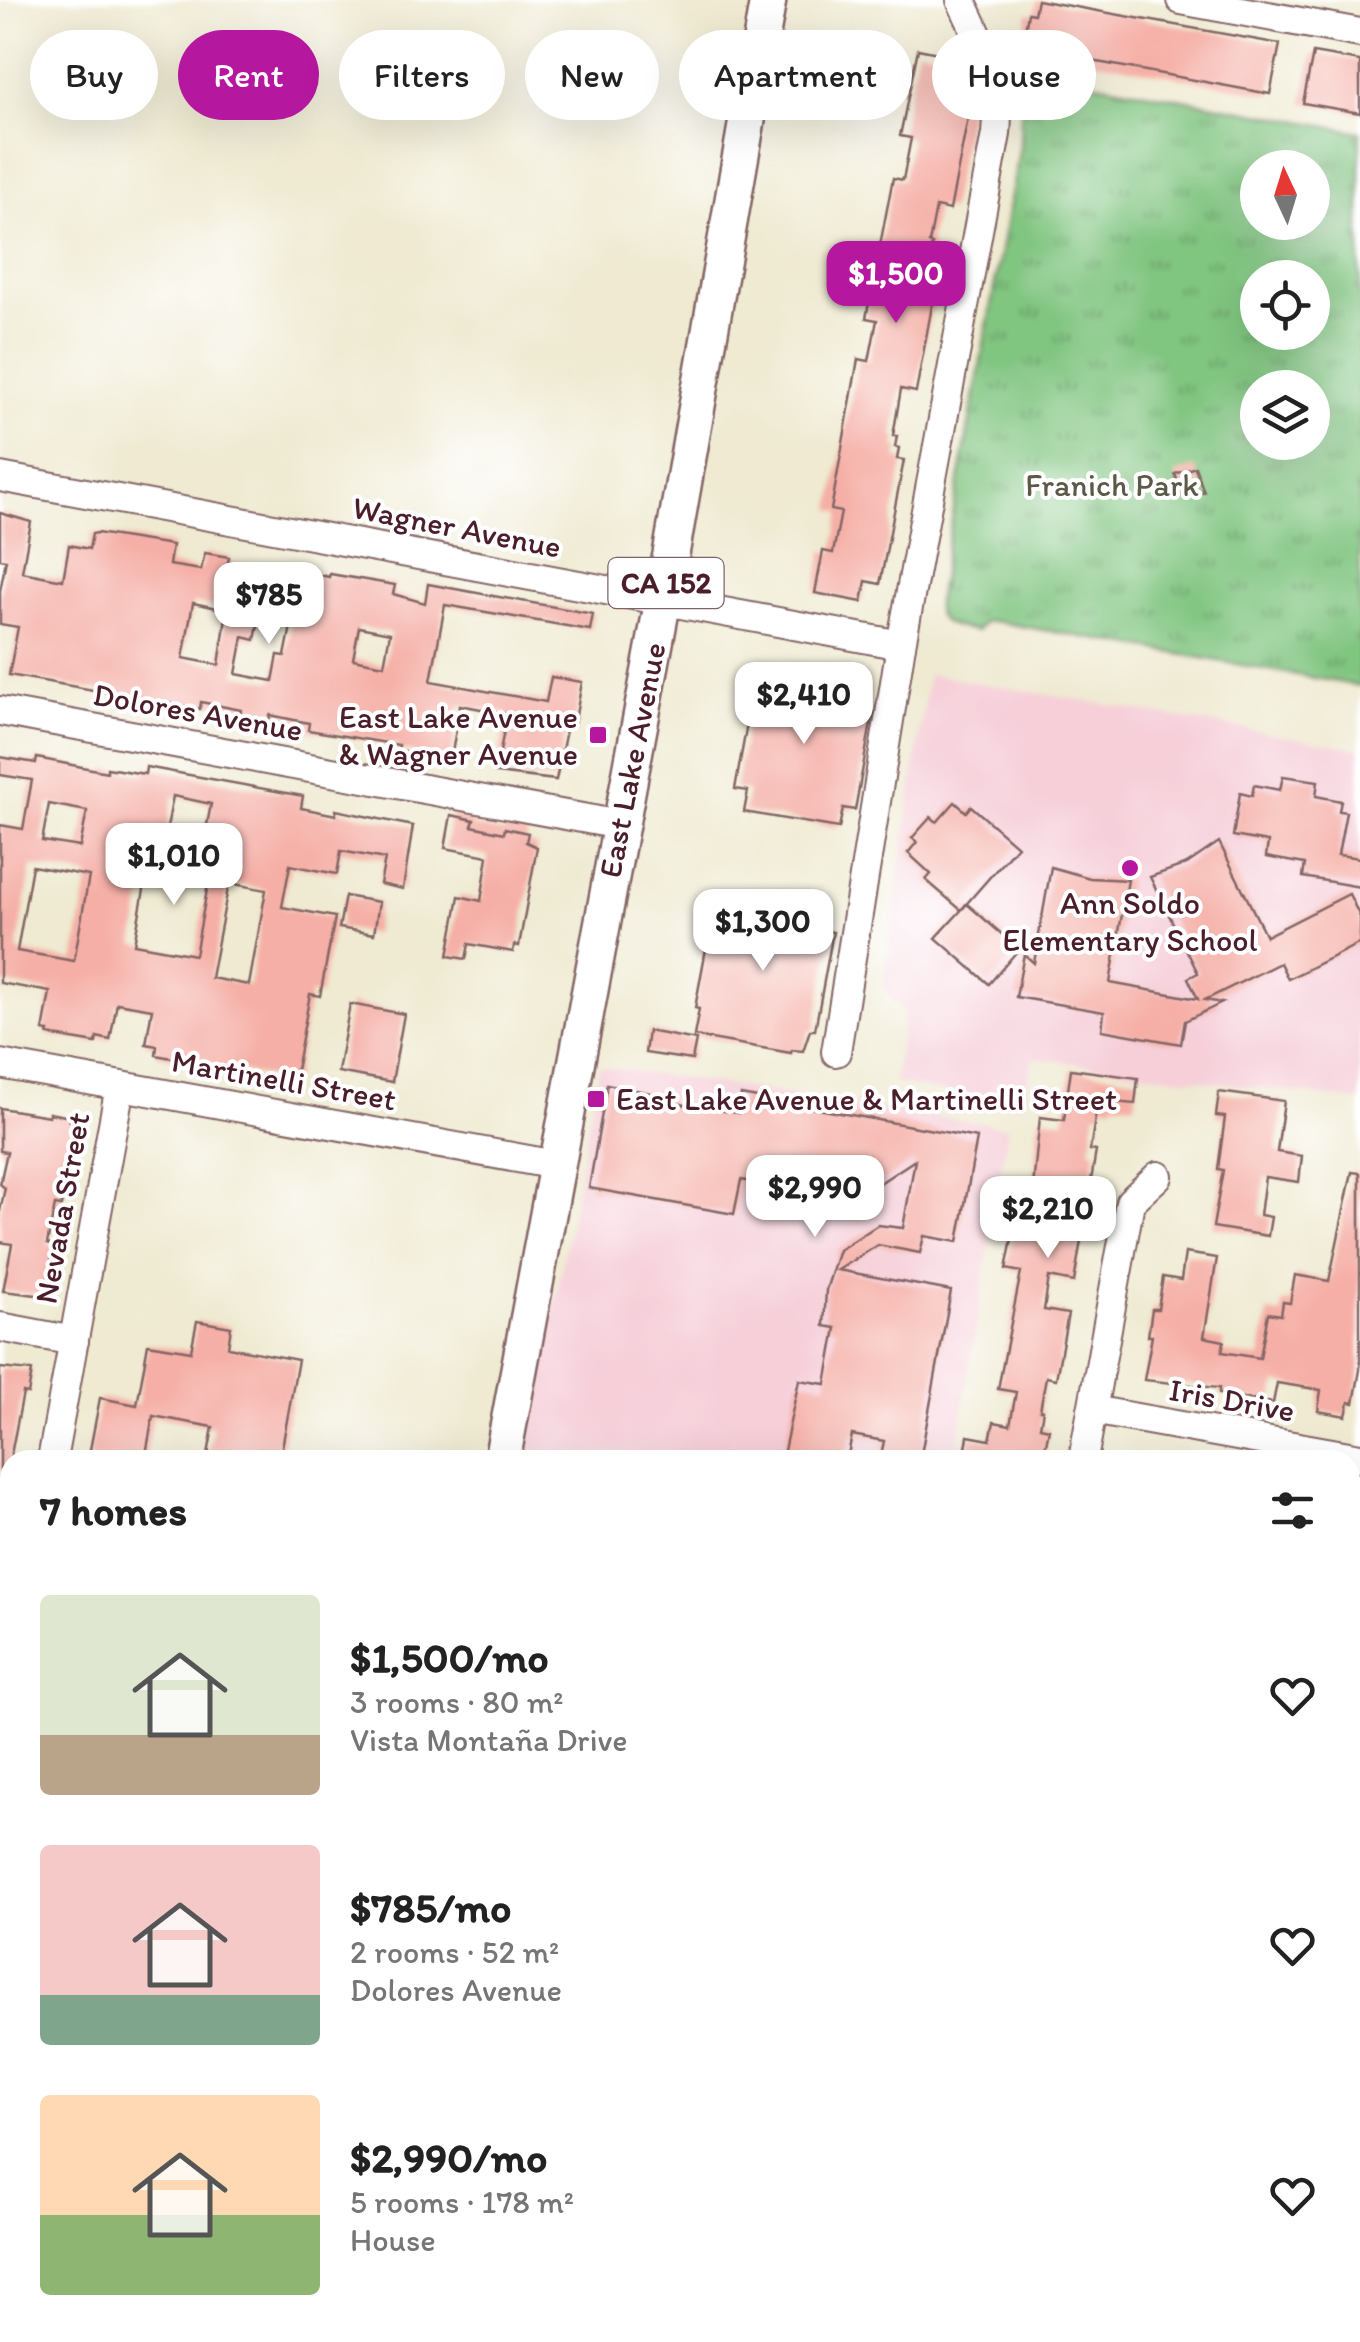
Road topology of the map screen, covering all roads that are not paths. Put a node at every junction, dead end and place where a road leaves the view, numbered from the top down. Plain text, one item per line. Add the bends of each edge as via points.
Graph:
1 (768, 0) edge
2 (962, 0) edge
3 (1181, 0) edge
4 (1298, 11) edge
5 (1360, 33) edge
6 (0, 477) edge
7 (662, 600) junction
8 (900, 645) junction
9 (0, 711) edge
10 (620, 825) junction
11 (836, 1052) dead end
12 (0, 1064) edge
13 (120, 1086) junction
14 (556, 1165) junction
15 (1158, 1176) dead end
16 (0, 1328) edge
17 (74, 1341) junction
18 (1092, 1410) junction
19 (54, 1450) edge
20 (504, 1450) edge
21 (1085, 1450) edge
22 (1315, 1450) edge

1 - 7 main road, East Lake Avenue / CA 152
2 - 8 street via 995,81 996,134
3 - 4 street
4 - 5 street
6 - 7 street, Wagner Avenue
7 - 8 street, Wagner Avenue
7 - 10 main road, East Lake Avenue / CA 152
8 - 11 street
9 - 10 street, Dolores Avenue
10 - 14 main road, East Lake Avenue / CA 152
12 - 13 street, Martinelli Street
13 - 14 street, Martinelli Street
13 - 17 street, Nevada Street
14 - 20 main road, East Lake Avenue / CA 152
15 - 18 street via 1130,1202
16 - 17 street
17 - 19 street, Nevada Street
18 - 21 street
18 - 22 street, Iris Drive

